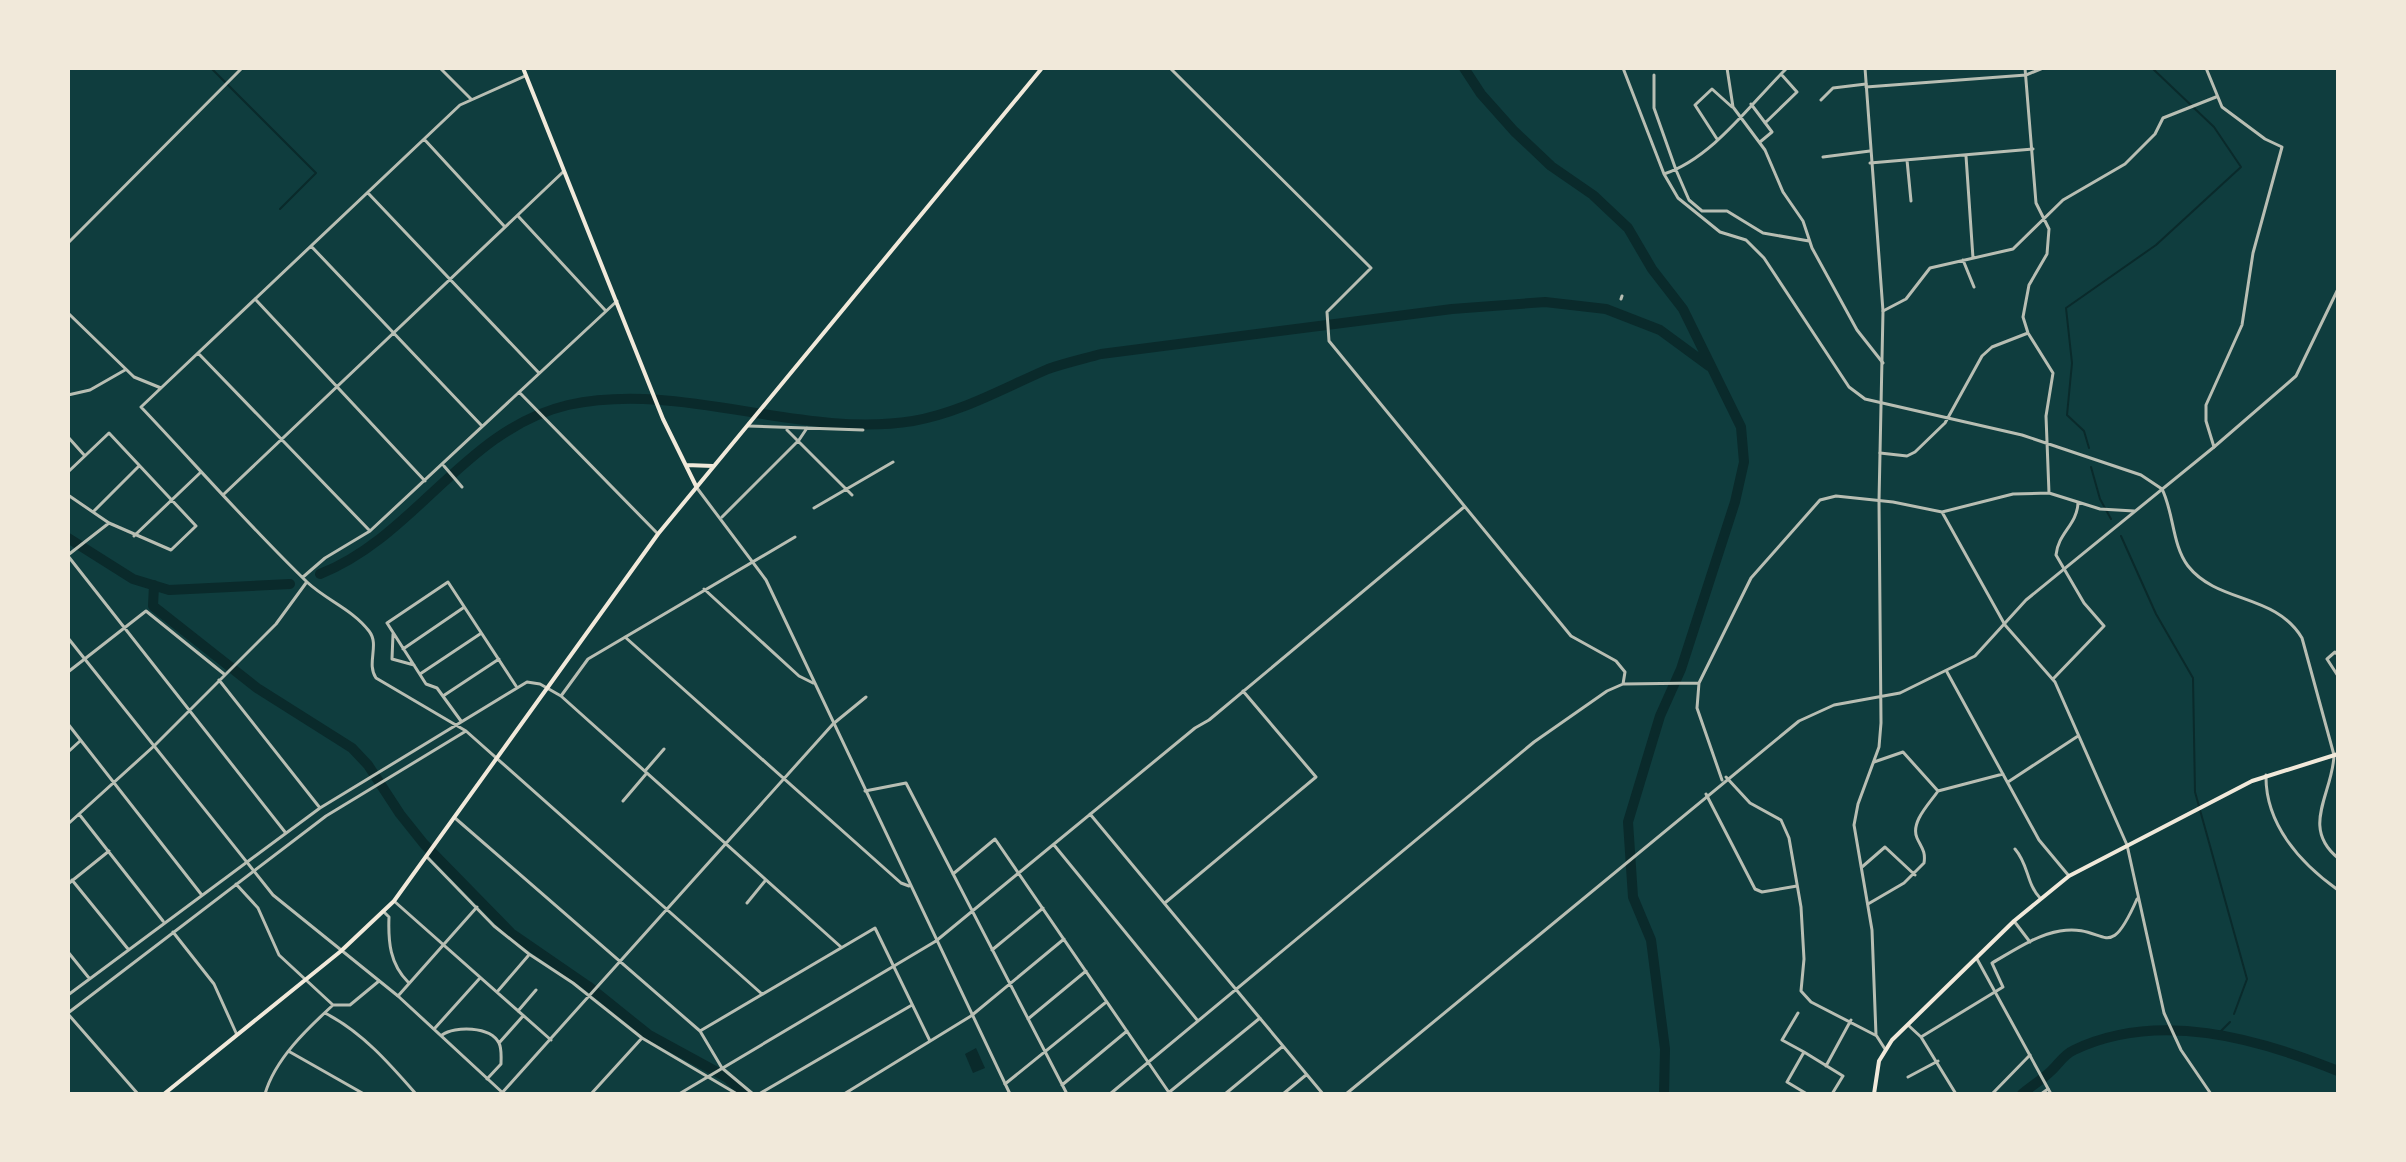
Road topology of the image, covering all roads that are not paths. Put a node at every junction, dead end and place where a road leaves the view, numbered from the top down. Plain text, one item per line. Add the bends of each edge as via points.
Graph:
1 (242, 68) edge
2 (440, 68) edge
3 (523, 68) edge
4 (1042, 68) edge
5 (1170, 68) edge
6 (1623, 68) edge
7 (1727, 68) edge
8 (1787, 68) edge
9 (1865, 68) edge
10 (2025, 68) edge
11 (2043, 68) edge
12 (2206, 68) edge
13 (1781, 74) junction
14 (1654, 75) dead end
15 (2026, 75) junction
16 (526, 76) junction
17 (1866, 86) junction
18 (2216, 97) junction
19 (471, 99) junction
20 (1821, 100) dead end
21 (1751, 104) junction
22 (1733, 107) junction
23 (1740, 115) junction
24 (1765, 123) junction
25 (424, 139) junction
26 (1717, 139) junction
27 (1760, 142) junction
28 (2033, 149) junction
29 (1870, 151) junction
30 (1966, 156) junction
31 (1823, 157) dead end
32 (1907, 160) junction
33 (1870, 163) junction
34 (1676, 170) junction
35 (564, 171) junction
36 (1664, 174) junction
37 (367, 192) junction
38 (1911, 201) dead end
39 (517, 215) junction
40 (2046, 219) junction
41 (505, 227) junction
42 (1810, 242) junction
43 (68, 243) edge
44 (311, 246) junction
45 (1973, 258) junction
46 (1963, 260) junction
47 (448, 280) junction
48 (1974, 287) dead end
49 (2338, 289) edge
50 (255, 299) junction
51 (617, 300) junction
52 (605, 310) junction
53 (1883, 311) junction
54 (68, 313) edge
55 (393, 333) junction
56 (2028, 333) junction
57 (198, 353) junction
58 (1883, 363) junction
59 (125, 370) junction
60 (539, 373) junction
61 (336, 386) junction
62 (161, 388) junction
63 (519, 392) junction
64 (68, 395) edge
65 (1882, 403) junction
66 (1949, 418) junction
67 (482, 426) junction
68 (748, 426) junction
69 (807, 428) junction
70 (786, 429) junction
71 (863, 430) dead end
72 (68, 437) edge
73 (280, 439) junction
74 (799, 440) junction
75 (2046, 443) junction
76 (2214, 447) junction
77 (1880, 453) junction
78 (85, 456) junction
79 (893, 462) dead end
80 (684, 464) junction
81 (140, 465) junction
82 (443, 465) junction
83 (716, 465) junction
84 (202, 471) junction
85 (68, 472) edge
86 (425, 481) junction
87 (696, 486) junction
88 (462, 487) dead end
89 (845, 488) junction
90 (2162, 489) junction
91 (2049, 493) junction
92 (224, 494) junction
93 (68, 495) edge
94 (852, 495) dead end
95 (171, 500) junction
96 (1879, 501) junction
97 (2078, 503) junction
98 (1464, 506) junction
99 (814, 508) dead end
100 (2134, 511) junction
101 (93, 512) junction
102 (1942, 512) junction
103 (722, 517) junction
104 (109, 523) junction
105 (370, 531) junction
106 (658, 534) junction
107 (134, 536) junction
108 (795, 537) dead end
109 (69, 554) edge
110 (753, 559) junction
111 (2062, 570) junction
112 (305, 580) junction
113 (704, 589) junction
114 (465, 607) junction
115 (2005, 625) junction
116 (125, 628) junction
117 (481, 633) junction
118 (393, 634) junction
119 (625, 637) junction
120 (68, 638) edge
121 (403, 649) junction
122 (2338, 655) edge
123 (85, 659) junction
124 (499, 659) junction
125 (414, 665) junction
126 (68, 672) edge
127 (1947, 672) junction
128 (225, 674) junction
129 (420, 674) junction
130 (2338, 676) edge
131 (2053, 679) junction
132 (219, 680) junction
133 (813, 683) junction
134 (1696, 683) junction
135 (1625, 685) junction
136 (516, 686) junction
137 (548, 689) junction
138 (1243, 691) junction
139 (1880, 695) junction
140 (443, 696) junction
141 (561, 696) junction
142 (866, 697) dead end
143 (189, 710) junction
144 (458, 723) junction
145 (68, 724) edge
146 (833, 724) junction
147 (466, 731) junction
148 (2078, 736) junction
149 (81, 740) junction
150 (154, 746) junction
151 (664, 749) dead end
152 (68, 752) edge
153 (2336, 755) edge
154 (498, 760) junction
155 (1874, 762) junction
156 (646, 772) junction
157 (2003, 774) junction
158 (2266, 775) junction
159 (784, 779) junction
160 (1724, 779) junction
161 (2008, 782) junction
162 (114, 783) junction
163 (1938, 791) junction
164 (865, 792) junction
165 (1706, 794) junction
166 (623, 801) dead end
167 (320, 808) junction
168 (79, 814) junction
169 (1090, 814) junction
170 (455, 818) junction
171 (68, 824) edge
172 (285, 832) junction
173 (726, 844) junction
174 (1054, 845) junction
175 (2127, 845) junction
176 (2015, 849) dead end
177 (109, 851) junction
178 (426, 856) junction
179 (2338, 858) edge
180 (244, 862) junction
181 (1861, 867) junction
182 (252, 870) junction
183 (1019, 873) junction
184 (953, 874) junction
185 (1915, 875) junction
186 (2069, 876) junction
187 (766, 880) junction
188 (70, 882) edge
189 (235, 883) junction
190 (909, 886) junction
191 (1797, 886) junction
192 (2338, 890) edge
193 (201, 894) junction
194 (2040, 898) junction
195 (2137, 899) junction
196 (394, 901) junction
197 (747, 903) dead end
198 (1165, 903) junction
199 (1868, 904) junction
200 (477, 907) junction
201 (1043, 908) junction
202 (667, 910) junction
203 (973, 911) junction
204 (384, 912) junction
205 (2014, 921) junction
206 (163, 922) junction
207 (173, 932) junction
208 (1064, 939) junction
209 (936, 941) junction
210 (2030, 942) junction
211 (443, 944) junction
212 (841, 947) junction
213 (128, 949) junction
214 (992, 950) junction
215 (341, 951) junction
216 (68, 952) edge
217 (529, 954) junction
218 (1977, 959) junction
219 (619, 963) junction
220 (895, 968) junction
221 (1086, 971) junction
222 (89, 978) junction
223 (480, 978) junction
224 (307, 979) junction
225 (379, 981) junction
226 (408, 982) junction
227 (1011, 984) junction
228 (536, 990) dead end
229 (1237, 990) junction
230 (497, 992) junction
231 (1995, 992) junction
232 (762, 994) junction
233 (68, 995) edge
234 (398, 996) junction
235 (590, 997) junction
236 (1106, 1002) junction
237 (333, 1005) junction
238 (913, 1005) junction
239 (518, 1011) junction
240 (325, 1013) junction
241 (1798, 1013) dead end
242 (68, 1014) edge
243 (523, 1016) junction
244 (971, 1016) junction
245 (1260, 1018) junction
246 (1028, 1019) junction
247 (1851, 1020) junction
248 (1198, 1021) junction
249 (1908, 1025) junction
250 (435, 1028) junction
251 (700, 1031) junction
252 (1127, 1031) junction
253 (237, 1035) junction
254 (442, 1035) junction
255 (1876, 1035) junction
256 (1921, 1037) junction
257 (642, 1038) junction
258 (551, 1040) junction
259 (930, 1041) junction
260 (499, 1043) junction
261 (1283, 1046) junction
262 (1885, 1049) junction
263 (290, 1052) junction
264 (1045, 1052) junction
265 (1804, 1052) junction
266 (2030, 1055) junction
267 (1938, 1061) junction
268 (1149, 1062) junction
269 (1826, 1066) junction
270 (722, 1068) junction
271 (1306, 1075) junction
272 (710, 1076) junction
273 (1908, 1077) dead end
274 (487, 1079) junction
275 (1005, 1084) junction
276 (1062, 1085) junction
277 (2049, 1090) edge
278 (138, 1094) edge
279 (164, 1094) edge
280 (265, 1094) edge
281 (364, 1094) edge
282 (416, 1094) edge
283 (502, 1094) edge
284 (591, 1094) edge
285 (679, 1094) edge
286 (737, 1094) edge
287 (753, 1094) edge
288 (759, 1094) edge
289 (844, 1094) edge
290 (1010, 1094) edge
291 (1067, 1094) edge
292 (1110, 1094) edge
293 (1169, 1094) edge
294 (1225, 1094) edge
295 (1283, 1094) edge
296 (1323, 1094) edge
297 (1346, 1094) edge
298 (1807, 1094) edge
299 (1832, 1094) edge
300 (1874, 1094) edge
301 (1956, 1094) edge
302 (1992, 1094) edge
303 (2041, 1094) edge
304 (2211, 1094) edge

1 - 43 street
2 - 19 street
3 - 16 main road
4 - 68 main road
5 - 98 street via 1371,268 1327,312 1329,341
6 - 36 street
7 - 22 street
8 - 13 street
9 - 17 street
10 - 15 street
11 - 15 street
12 - 18 street
13 - 21 street
13 - 24 street via 1797,92
14 - 34 street via 1654,108
15 - 17 street
15 - 28 street
16 - 19 street
16 - 35 main road
17 - 20 street via 1833,88
17 - 29 street
18 - 40 street via 2163,118 2155,134 2125,164 2063,200
18 - 76 street via 2241,122 2282,147 2253,253 2242,325 2206,405
19 - 25 street
21 - 23 street
21 - 24 street
22 - 23 street
22 - 26 street via 1712,89 1695,105
23 - 26 street
23 - 27 street
24 - 27 street via 1772,132
25 - 37 street
25 - 41 street
26 - 34 street
27 - 42 street
28 - 30 street
28 - 40 street via 2036,203
29 - 31 street
29 - 33 street
30 - 32 street
30 - 45 street
32 - 33 street
32 - 38 street
33 - 53 street
34 - 36 street
34 - 42 street via 1697,208 1727,211 1757,231
35 - 39 street
35 - 51 main road
36 - 65 street via 1686,206 1720,232 1755,248 1849,387
37 - 44 street
37 - 47 street
39 - 41 street
39 - 52 street
40 - 45 street via 2013,249
40 - 56 street via 2047,254 2029,285 2023,317
41 - 47 street
42 - 58 street via 1857,330
44 - 50 street
44 - 55 street
45 - 46 street
46 - 48 street
46 - 53 street via 1927,269 1902,302
47 - 55 street
47 - 60 street
49 - 76 street via 2296,376
50 - 57 street
50 - 61 street
51 - 52 street
51 - 80 main road
52 - 60 street
53 - 58 street
54 - 59 street
55 - 61 street
55 - 67 street
56 - 66 street via 1982,356
56 - 75 street via 2053,373
57 - 62 street
57 - 73 street
58 - 65 street
59 - 62 street
59 - 64 street via 90,390
60 - 63 street
61 - 73 street
61 - 86 street
62 - 84 street via 141,407
63 - 67 street
63 - 106 street
65 - 66 street
65 - 77 street
66 - 75 street
66 - 77 street via 1915,452
67 - 82 street
68 - 70 street
68 - 83 main road
69 - 70 street
69 - 71 street
69 - 74 street
70 - 74 street
72 - 78 street
73 - 92 street
73 - 105 street
74 - 89 street
74 - 103 street
75 - 90 street via 2141,475
75 - 91 street
76 - 90 street
77 - 96 street
78 - 81 street via 109,433
78 - 85 street
79 - 89 street
80 - 83 main road
80 - 87 main road
81 - 95 street
81 - 101 street
82 - 86 street
82 - 88 street
83 - 87 main road
84 - 92 street
84 - 95 street
86 - 105 street
87 - 103 street
87 - 106 main road
89 - 94 street
89 - 99 street
90 - 100 street
90 - 153 street via 2183,557 2195,574 2279,611 2295,625
91 - 97 street
91 - 102 street via 2013,494
92 - 112 street
93 - 101 street
95 - 107 street
95 - 107 street via 196,526 171,550
96 - 102 street
96 - 134 street via 1828,497 1812,507 1751,578
96 - 139 street
97 - 100 street
97 - 111 street via 2075,522 2057,547
98 - 135 street via 1571,636 1616,661 1625,672
98 - 138 street
100 - 111 street
101 - 104 street
102 - 115 street
103 - 110 street
104 - 107 street
104 - 109 street
105 - 112 street via 325,558
106 - 137 main road
108 - 110 street
109 - 116 street
110 - 113 street
110 - 133 street
111 - 115 street
111 - 131 street via 2104,626
112 - 128 street via 285,614
112 - 144 street via 370,632 376,678
113 - 119 street
113 - 133 street
114 - 117 street
114 - 118 street via 448,582 387,623
114 - 121 street
115 - 127 street via 1975,656
115 - 131 street
116 - 123 street
116 - 128 street via 146,611
116 - 143 street
117 - 124 street
117 - 129 street
118 - 121 street
118 - 125 street via 392,659
119 - 141 street via 588,659
119 - 159 street
120 - 123 street
121 - 125 street
122 - 130 street via 2327,659
123 - 126 street
123 - 150 street
124 - 136 street
124 - 140 street
125 - 129 street
127 - 139 street via 1900,693
127 - 157 street
128 - 132 street
129 - 140 street
131 - 148 street
132 - 143 street
132 - 167 street
133 - 146 street
134 - 135 street
134 - 160 street via 1697,708
135 - 229 street via 1607,691 1534,742
136 - 137 street via 527,682
136 - 144 street
137 - 141 street
137 - 154 main road
138 - 169 street
138 - 198 street via 1316,777
139 - 155 street
139 - 160 street via 1813,713
140 - 144 street
141 - 156 street
142 - 146 street
143 - 150 street
143 - 172 street
144 - 147 street
144 - 167 street
145 - 149 street
146 - 159 street
146 - 164 street
147 - 154 street
147 - 182 street
148 - 161 street
148 - 175 street
149 - 152 street
149 - 162 street
150 - 162 street
150 - 180 street
151 - 156 street
153 - 158 main road
153 - 179 street via 2319,823 2324,841
154 - 170 main road
154 - 202 street
155 - 163 street via 1903,752
155 - 181 street via 1855,815
156 - 166 street
156 - 173 street
157 - 161 street
157 - 163 street
158 - 175 main road
158 - 192 street via 2268,806 2285,839
159 - 173 street
159 - 190 street
160 - 165 street
160 - 191 street via 1784,824
161 - 186 street via 2039,840
162 - 168 street
162 - 193 street
163 - 185 street via 1916,825 1925,856
164 - 184 street via 906,783
164 - 190 street
165 - 191 street via 1755,889
165 - 297 street
167 - 172 street
168 - 171 street
168 - 177 street
169 - 174 street
169 - 198 street
170 - 178 main road
170 - 219 street
172 - 180 street
173 - 187 street
173 - 202 street
174 - 183 street
174 - 248 street
175 - 186 main road
175 - 195 street
176 - 194 street via 2027,867 2029,887
177 - 188 street
177 - 206 street
178 - 196 main road
178 - 200 street
180 - 182 street
180 - 193 street
181 - 185 street via 1885,847
181 - 199 street
182 - 189 street
182 - 215 street via 294,914
183 - 184 street via 995,839
183 - 201 street
183 - 203 street
184 - 203 street
185 - 199 street
186 - 194 main road
187 - 197 street
187 - 212 street
188 - 213 street
189 - 207 street
189 - 224 street via 258,908 279,955
190 - 209 street
191 - 247 street via 1804,959 1801,991 1811,1002
193 - 206 street
194 - 205 main road
195 - 210 street via 2115,936 2101,939 2069,930
195 - 304 street via 2158,995 2180,1047
196 - 204 main road
196 - 211 street
198 - 229 street
199 - 255 street
200 - 211 street
200 - 217 street
201 - 208 street
201 - 214 street
202 - 219 street
202 - 232 street
203 - 209 street
203 - 214 street
204 - 215 main road
204 - 226 street via 396,970
205 - 210 street
205 - 218 main road
206 - 213 street
207 - 242 street
207 - 253 street via 214,984
208 - 221 street
208 - 227 street
209 - 220 street
209 - 244 street
210 - 231 street via 1992,963 2003,984
211 - 223 street
211 - 226 street
212 - 220 street via 875,928
212 - 232 street
213 - 222 street
214 - 227 street
215 - 224 main road
215 - 225 street
216 - 222 street
217 - 230 street
217 - 235 street
218 - 231 street
218 - 249 main road
219 - 235 street
219 - 251 street
220 - 238 street
220 - 270 street
221 - 236 street
221 - 246 street
222 - 233 street
223 - 230 street
223 - 250 street
224 - 237 street
224 - 253 main road
225 - 234 street
225 - 237 street via 350,1005
226 - 234 street
227 - 244 street
227 - 246 street
228 - 239 street
229 - 245 street
229 - 248 street
230 - 239 street
231 - 256 street
231 - 266 street
232 - 251 street
234 - 250 street
235 - 257 street
235 - 258 street
236 - 252 street
236 - 264 street
237 - 240 street
238 - 259 street
238 - 288 street
239 - 243 street
240 - 263 street
240 - 282 street via 371,1045
241 - 265 street via 1782,1040
242 - 278 street
243 - 258 street
243 - 260 street
244 - 259 street
244 - 275 street
245 - 261 street
245 - 293 street
246 - 264 street
247 - 255 street
247 - 269 street
248 - 268 street
249 - 256 street
249 - 262 main road
250 - 254 street
251 - 270 street
252 - 268 street
252 - 276 street
253 - 279 main road
254 - 260 street via 467,1029 488,1033
254 - 274 street
255 - 262 street
256 - 267 street
257 - 272 street
257 - 284 street
258 - 283 street
259 - 289 street
260 - 274 street via 501,1064
261 - 271 street
261 - 294 street
262 - 300 main road
263 - 280 street
263 - 281 street
264 - 275 street
264 - 276 street
265 - 269 street
265 - 298 street via 1787,1082
266 - 277 street
266 - 302 street
267 - 273 street
267 - 301 street
268 - 292 street
268 - 293 street
269 - 299 street via 1843,1076
270 - 272 street
270 - 287 street
271 - 295 street
271 - 296 street
272 - 285 street
272 - 286 street
274 - 283 street
275 - 290 street
276 - 291 street
277 - 303 street

